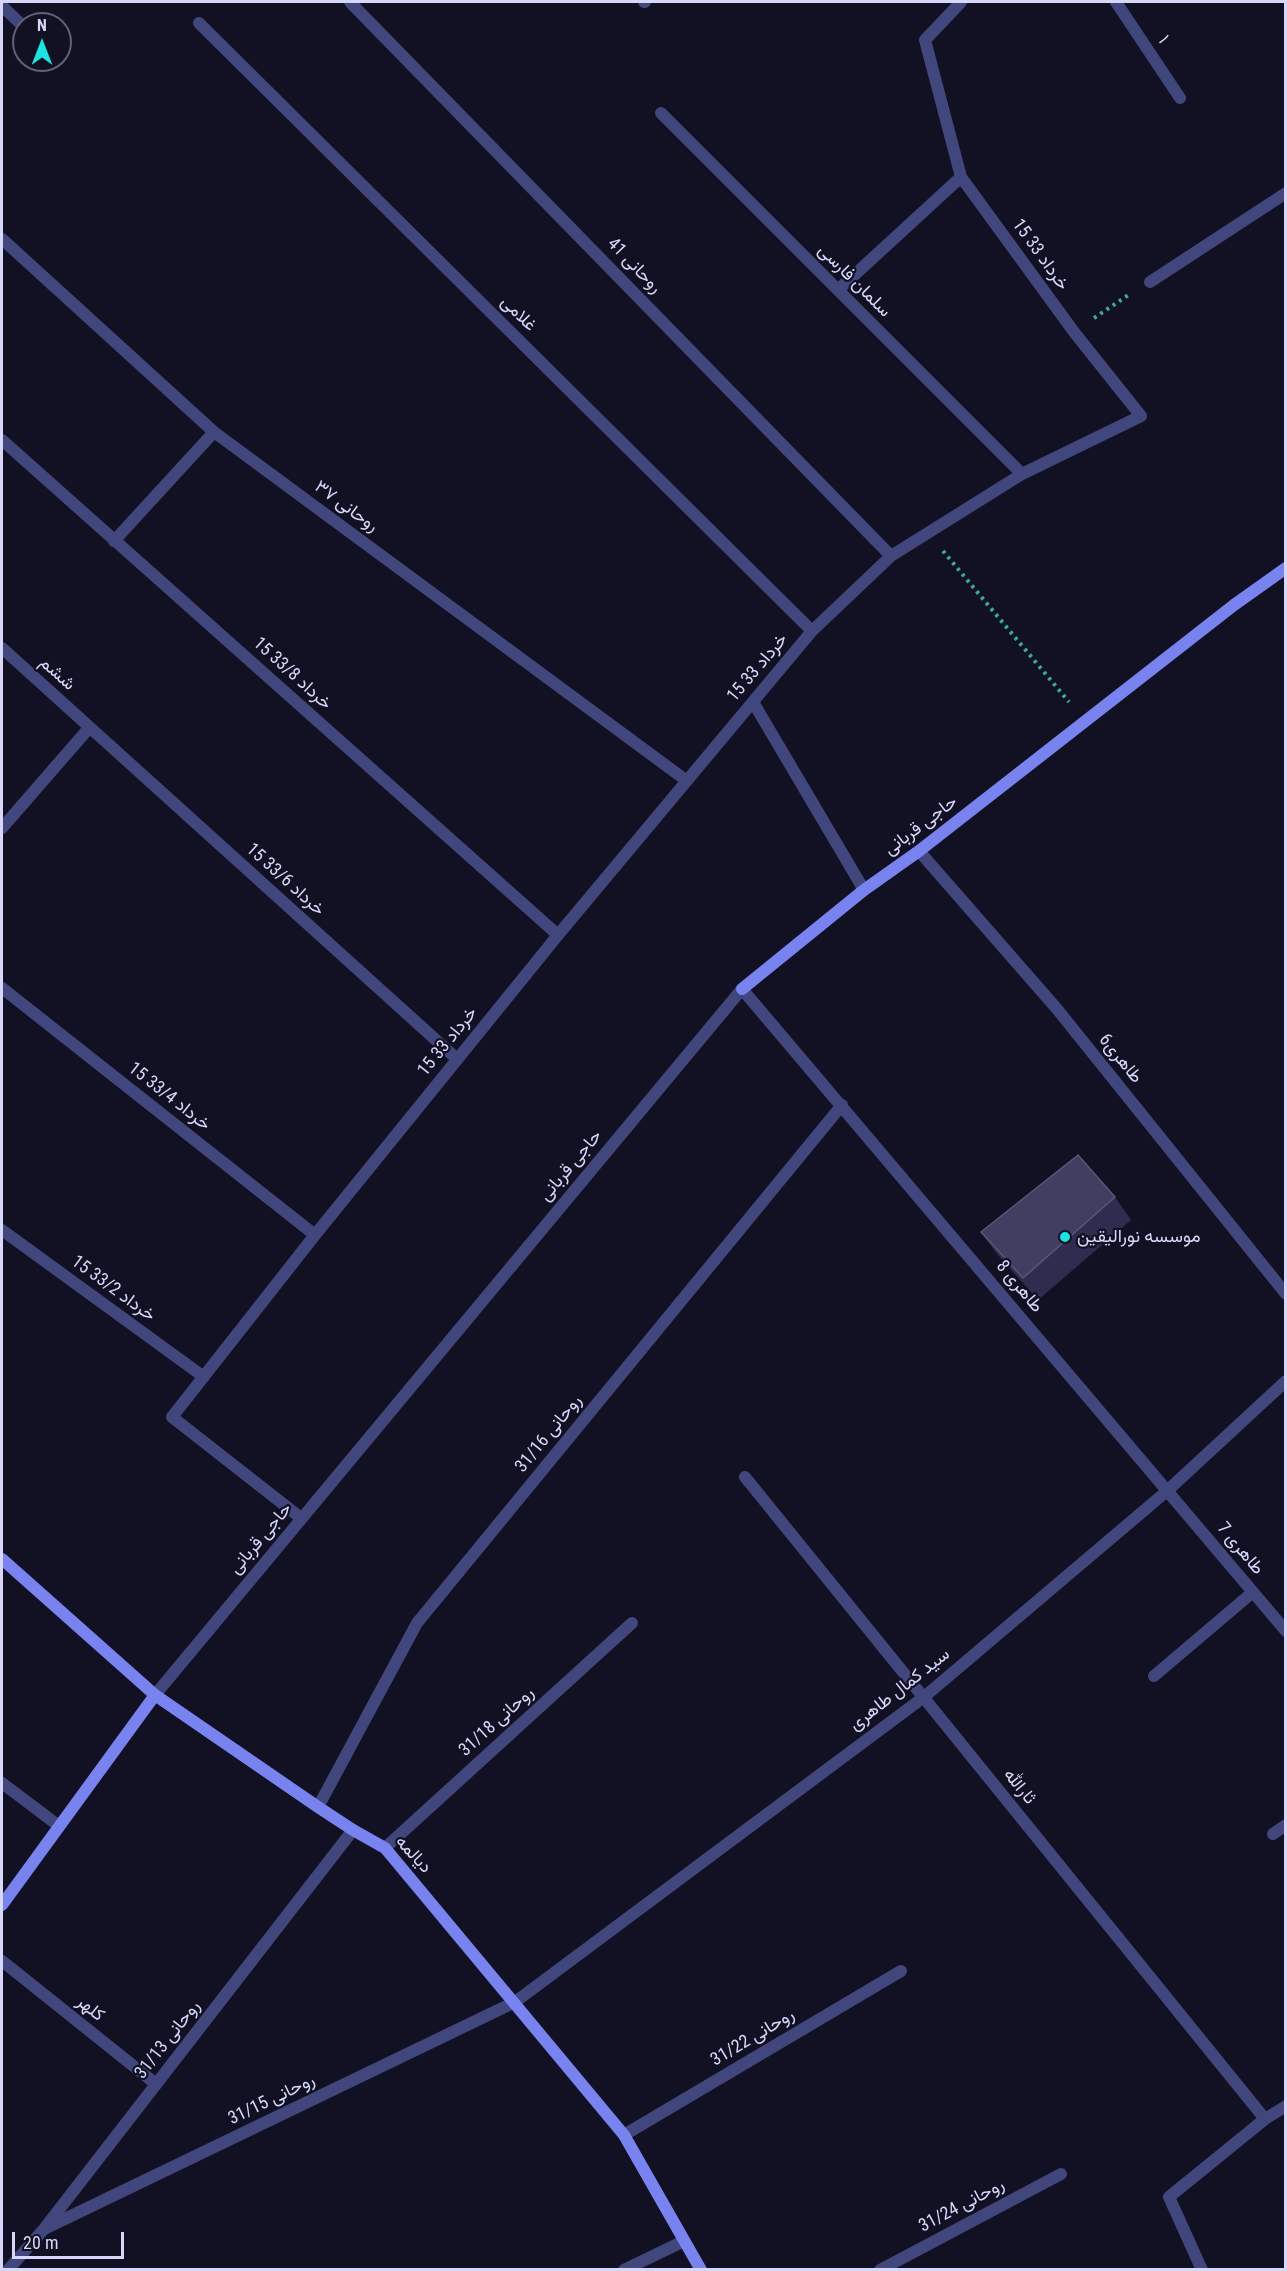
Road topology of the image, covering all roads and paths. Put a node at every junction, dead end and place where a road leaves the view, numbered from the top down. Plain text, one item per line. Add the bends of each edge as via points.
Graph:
1 (350, 2) edge
2 (961, 2) edge
3 (1116, 2) edge
4 (199, 23) dead end
5 (1180, 98) dead end
6 (661, 112) dead end
7 (961, 177) junction
8 (1286, 194) edge
9 (2, 239) edge
10 (1150, 282) joint
11 (838, 290) junction
12 (1074, 332) junction
13 (214, 432) junction
14 (2, 440) edge
15 (1022, 474) junction
16 (928, 533) junction
17 (114, 541) junction
18 (891, 556) junction
19 (1286, 568) edge
20 (812, 631) junction
21 (2, 648) edge
22 (753, 702) junction
23 (1085, 721) junction
24 (89, 728) junction
25 (687, 781) junction
26 (2, 828) edge
27 (919, 851) junction
28 (864, 890) junction
29 (558, 935) junction
30 (2, 988) edge
31 (742, 988) junction
32 (457, 1059) junction
33 (843, 1105) junction
34 (2, 1230) edge
35 (315, 1234) junction
36 (1286, 1294) edge
37 (204, 1377) junction
38 (1286, 1381) edge
39 (745, 1478) dead end
40 (1167, 1491) junction
41 (301, 1518) junction
42 (2, 1559) edge
43 (1253, 1592) junction
44 (632, 1623) dead end
45 (1286, 1631) edge
46 (1154, 1676) dead end
47 (155, 1695) junction
48 (924, 1697) junction
49 (2, 1784) edge
50 (318, 1807) junction
51 (1286, 1825) edge
52 (59, 1826) junction
53 (353, 1830) junction
54 (1273, 1834) dead end
55 (385, 1848) junction
56 (2, 1905) edge
57 (2, 1961) edge
58 (900, 1971) dead end
59 (515, 2002) junction
60 (156, 2084) junction
61 (1286, 2106) edge
62 (1265, 2119) junction
63 (624, 2135) junction
64 (1061, 2175) dead end
65 (44, 2229) junction
66 (684, 2241) junction
67 (9, 2270) edge
68 (624, 2270) edge
69 (701, 2270) edge
70 (880, 2270) edge
71 (1202, 2270) edge

1 - 18 street, روحانی 41
2 - 7 street, 15 خرداد 33 via 925,40
3 - 5 street, ۱
4 - 20 street, غلامی
6 - 11 street, سلمان فارسی
7 - 11 street
7 - 12 street, 15 خرداد 33
8 - 10 street
9 - 13 street, روحانی ۳۷
10 - 12 path
11 - 15 street, سلمان فارسی
12 - 15 street, 15 خرداد 33 via 1141,416
13 - 17 street
13 - 25 street, روحانی ۳۷
14 - 17 street, 15 خرداد 33/8
15 - 16 street, 15 خرداد 33
16 - 18 street, 15 خرداد 33
16 - 23 path
17 - 29 street, 15 خرداد 33/8
18 - 20 street, 15 خرداد 33
19 - 23 main road, حاجی قربانی
20 - 22 street, 15 خرداد 33
21 - 24 street, ششم
22 - 25 street, 15 خرداد 33
22 - 28 street
23 - 27 main road, حاجی قربانی
24 - 26 street
24 - 32 street, 15 خرداد 33/6
25 - 29 street, 15 خرداد 33
27 - 28 main road, حاجی قربانی
27 - 36 street, طاهری6 via 1057,1009
28 - 31 main road, حاجی قربانی
29 - 32 street, 15 خرداد 33
30 - 35 street, 15 خرداد 33/4
31 - 33 street, طاهری 8
31 - 41 street, حاجی قربانی
32 - 35 street, 15 خرداد 33
33 - 40 street, طاهری 8
33 - 50 street, روحانی 31/16 via 417,1623
34 - 37 street, 15 خرداد 33/2
35 - 37 street, 15 خرداد 33
37 - 41 street, 15 خرداد 33 via 172,1417
38 - 40 street, سید کمال طاهری
39 - 48 street, ثارالله
40 - 43 street, طاهری 7
40 - 48 street, سید کمال طاهری
41 - 47 street, حاجی قربانی
42 - 47 main road, دیالمه
43 - 45 street, طاهری 7
43 - 46 street
44 - 55 street, روحانی 31/18
47 - 50 main road, دیالمه
47 - 52 main road, حاجی قربانی
48 - 59 street, سید کمال طاهری
48 - 62 street, ثارالله
49 - 52 street
50 - 53 main road, دیالمه
51 - 54 street
52 - 56 main road, حاجی قربانی
53 - 55 main road, دیالمه
53 - 60 street, روحانی 31/13
55 - 59 main road, دیالمه
57 - 60 street, کلهر
58 - 63 street, روحانی 31/22
59 - 63 main road, دیالمه
59 - 65 street, روحانی 31/15
60 - 65 street, روحانی 31/13
61 - 62 street
62 - 71 street via 1168,2198
63 - 66 main road, دیالمه
64 - 70 street, روحانی 31/24
65 - 67 street, روحانی 31/13
66 - 68 street
66 - 69 main road, دیالمه

